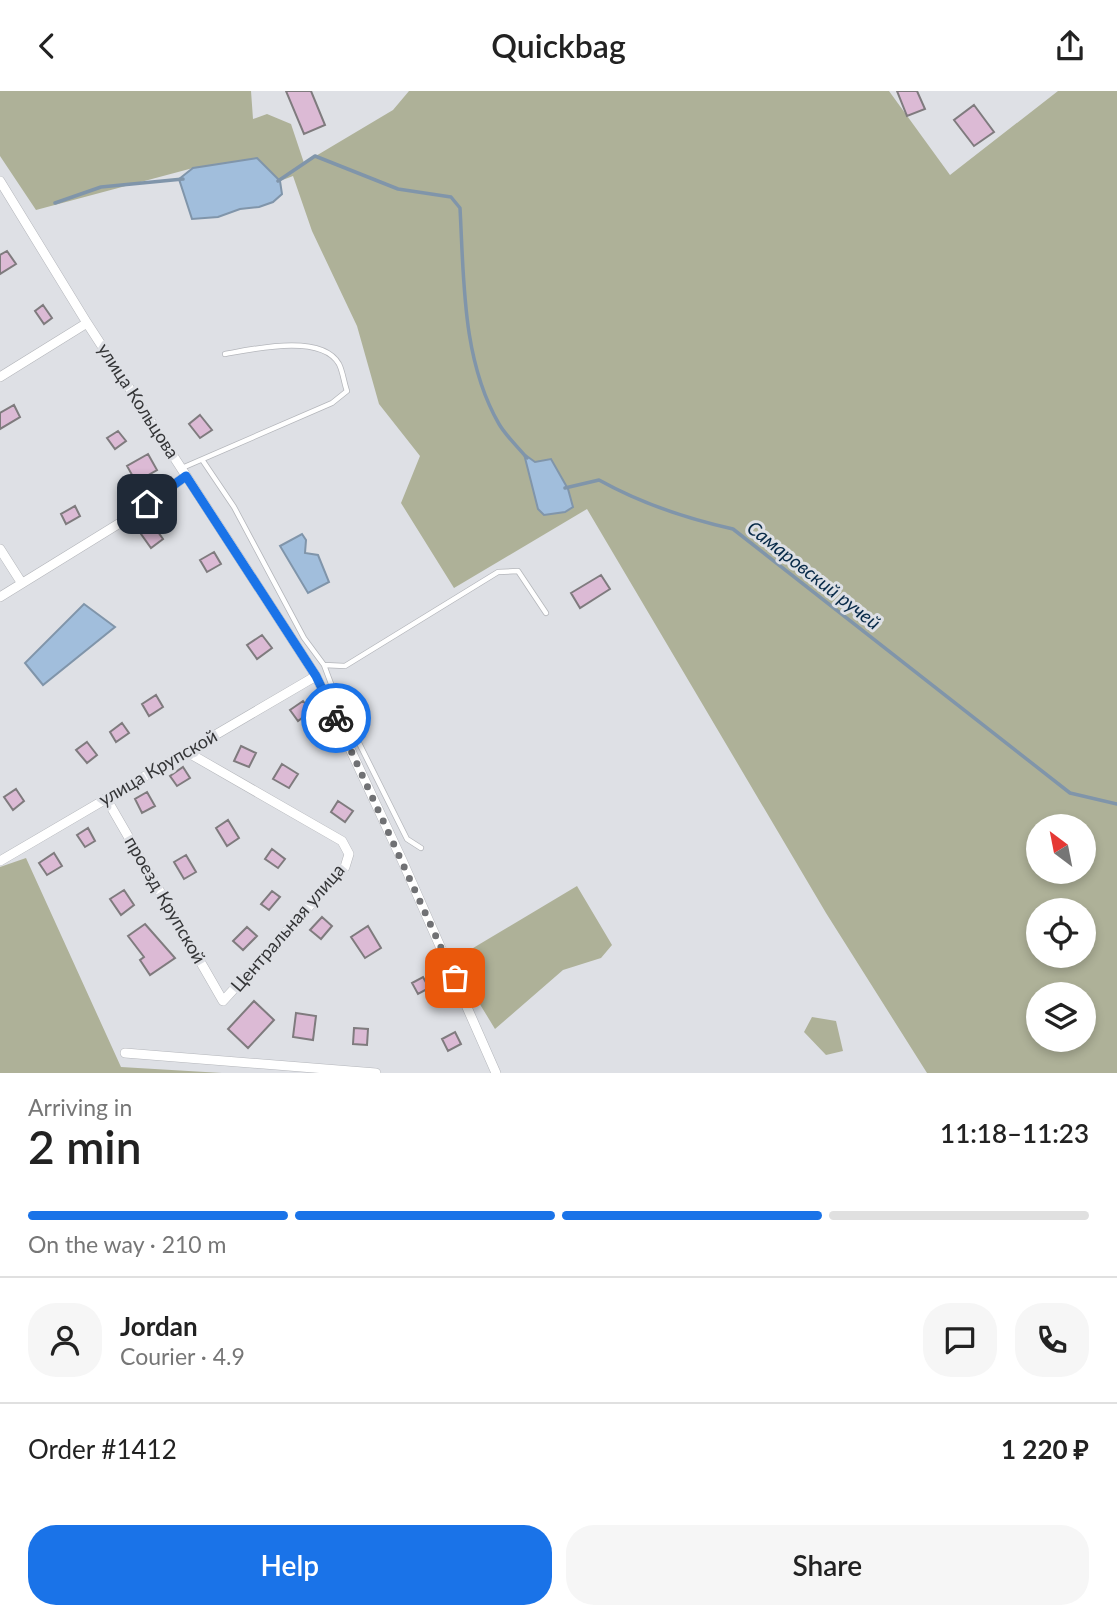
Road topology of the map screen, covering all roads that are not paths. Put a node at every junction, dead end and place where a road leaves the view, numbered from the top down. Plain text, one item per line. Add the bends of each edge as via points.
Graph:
1 (0, 181) edge
2 (87, 323) junction
3 (225, 354) dead end
4 (0, 377) edge
5 (203, 461) junction
6 (184, 472) junction
7 (0, 549) edge
8 (22, 582) junction
9 (0, 597) edge
10 (546, 613) dead end
11 (324, 665) junction
12 (316, 676) junction
13 (187, 752) junction
14 (106, 798) junction
15 (421, 848) dead end
16 (0, 861) edge
17 (223, 1001) joint
18 (125, 1053) dead end
19 (376, 1073) edge
20 (496, 1073) edge

1 - 2 street, улица Кольцова
2 - 4 street
2 - 6 street, улица Кольцова
3 - 5 lane via 269,347 317,347 339,363 347,391 332,403
5 - 6 lane
5 - 11 lane
6 - 8 street via 128,518
6 - 12 street, улица Кольцова
7 - 8 street
8 - 9 street
10 - 11 lane via 518,571 498,572 345,666
11 - 15 lane via 407,839
12 - 13 street, улица Крупской
12 - 20 street, улица Кольцова
13 - 14 street, улица Крупской
13 - 17 street, Центральная улица via 342,841 349,854 345,867
14 - 16 street, улица Крупской
14 - 17 street, проезд Крупской
18 - 19 street

